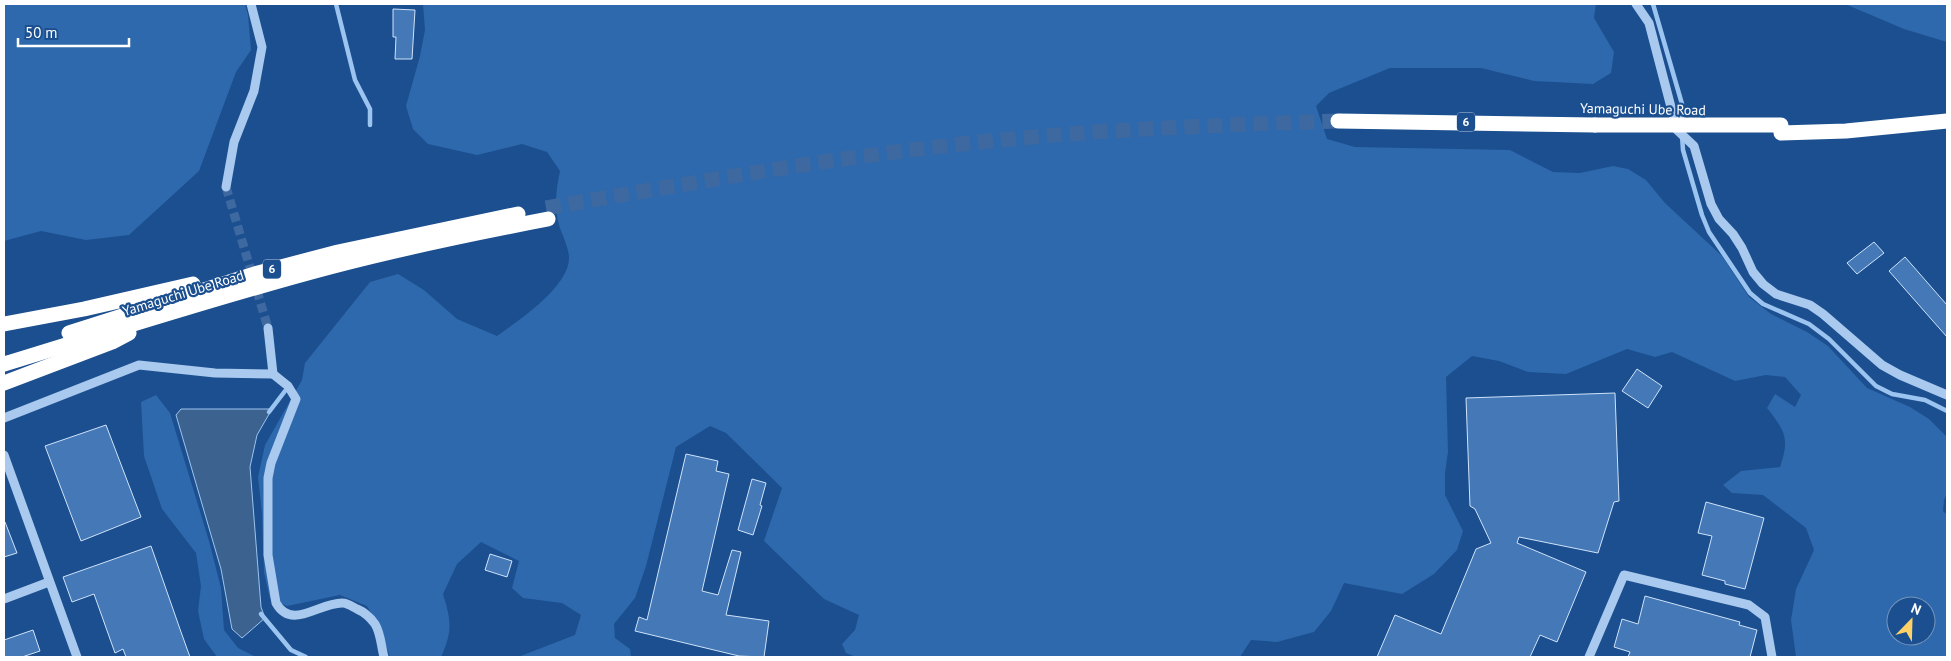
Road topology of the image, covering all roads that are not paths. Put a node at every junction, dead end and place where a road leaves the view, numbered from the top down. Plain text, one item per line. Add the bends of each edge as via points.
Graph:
1 (251, 4) edge
2 (1636, 4) edge
3 (1947, 113) edge
4 (1912, 121) junction
5 (1947, 121) edge
6 (1338, 125) tunnel mouth
7 (226, 186) tunnel mouth
8 (258, 273) junction
9 (166, 315) junction
10 (4, 324) edge
11 (268, 328) tunnel mouth
12 (4, 355) edge
13 (4, 364) edge
14 (273, 374) junction
15 (4, 383) edge
16 (1947, 395) edge
17 (4, 418) edge
18 (4, 455) edge
19 (49, 582) junction
20 (4, 599) edge
21 (77, 657) edge
22 (384, 657) edge
23 (1589, 657) edge
24 (1772, 657) edge

1 - 7 street via 262,47 254,91 234,142
2 - 16 street via 1649,23 1677,130 1694,146 1711,204 1762,284 1776,294 1810,305 1882,365
3 - 4 highway, Yamaguchi Ube Road / 6
4 - 5 highway, Yamaguchi Ube Road / 6
4 - 6 highway, Yamaguchi Ube Road / 6 via 1846,131
8 - 9 highway, Yamaguchi Ube Road / 6 via 367,245 547,214 333,266
8 - 10 highway
8 - 12 highway, Yamaguchi Ube Road / 6
9 - 13 highway, Yamaguchi Ube Road / 6
9 - 15 highway via 112,342
11 - 14 street
14 - 17 street via 215,373 139,365
14 - 22 street via 288,386 296,399 268,478 268,555 276,603 280,610 292,616 344,603 363,612 377,628
18 - 19 street
19 - 20 street
19 - 21 street
23 - 24 street via 1624,575 1749,605 1765,617

